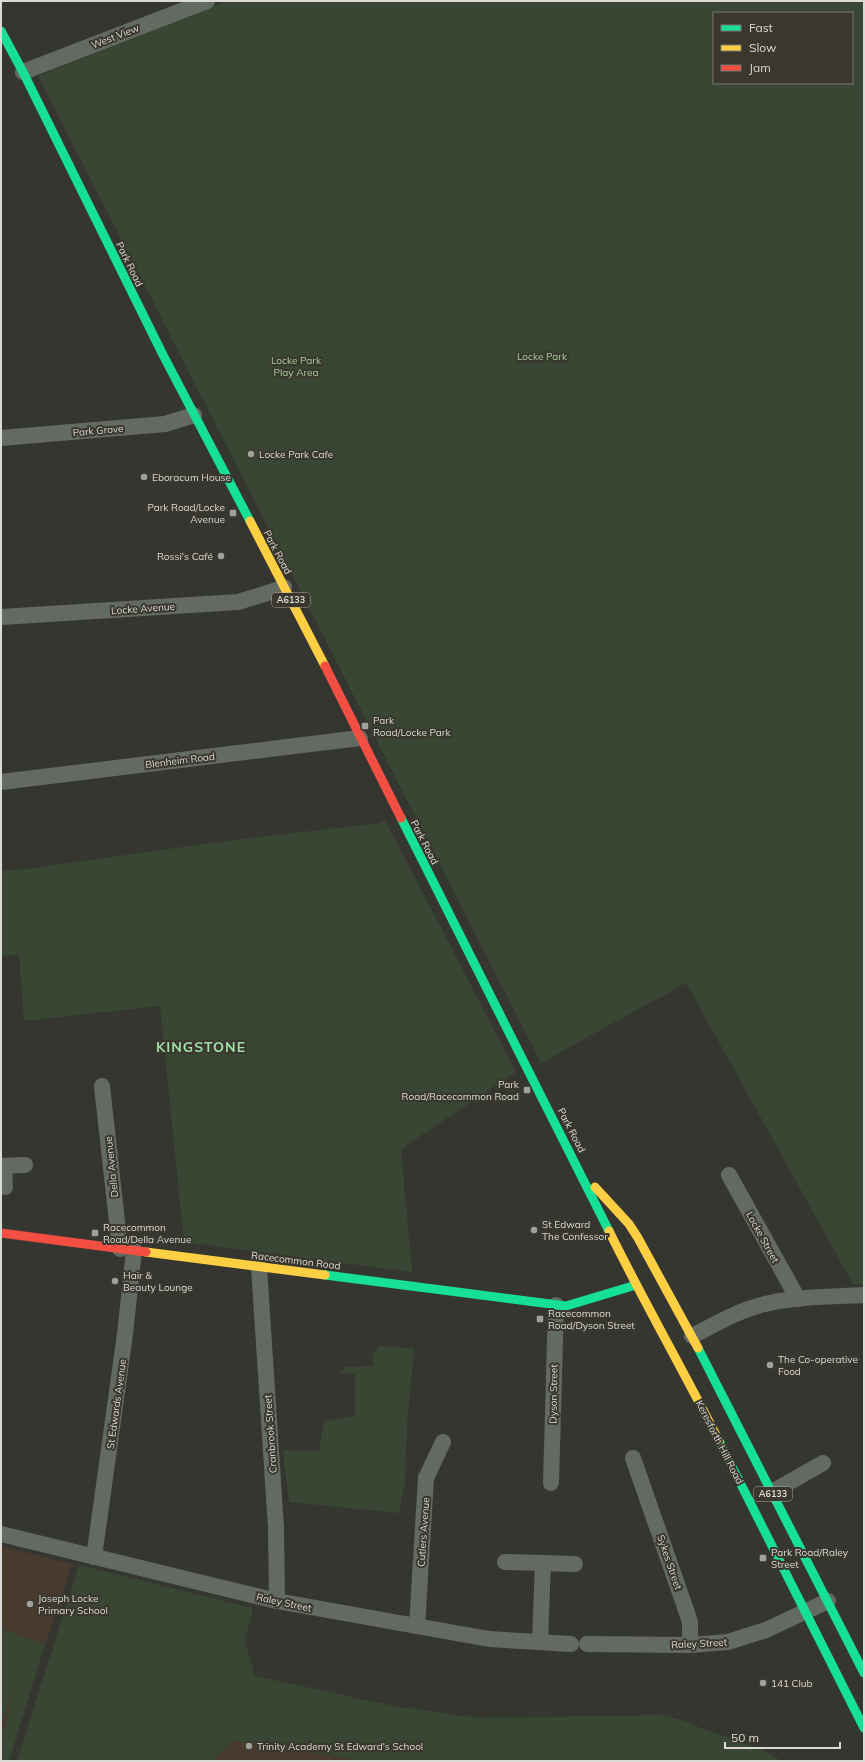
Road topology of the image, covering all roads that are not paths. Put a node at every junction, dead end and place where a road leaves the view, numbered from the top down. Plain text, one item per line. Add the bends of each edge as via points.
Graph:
1 (207, 1) edge
2 (1, 31) edge
3 (23, 72) junction
4 (194, 415) junction
5 (1, 438) edge
6 (284, 587) junction
7 (1, 617) edge
8 (360, 738) junction
9 (1, 782) edge
10 (102, 1086) dead end
11 (26, 1165) dead end
12 (2, 1166) edge
13 (579, 1170) junction
14 (729, 1175) dead end
15 (6, 1187) dead end
16 (1, 1233) edge
17 (127, 1249) junction
18 (651, 1263) junction
19 (259, 1267) junction
20 (630, 1274) junction
21 (657, 1274) junction
22 (619, 1277) dead end
23 (606, 1283) dead end
24 (636, 1285) junction
25 (864, 1296) edge
26 (587, 1298) junction
27 (798, 1299) junction
28 (556, 1305) junction
29 (679, 1336) junction
30 (443, 1442) dead end
31 (633, 1458) dead end
32 (823, 1463) dead end
33 (551, 1483) dead end
34 (772, 1492) junction
35 (1, 1534) edge
36 (94, 1557) junction
37 (505, 1562) dead end
38 (543, 1563) junction
39 (575, 1564) dead end
40 (277, 1601) junction
41 (828, 1601) junction
42 (806, 1612) junction
43 (417, 1626) junction
44 (540, 1642) junction
45 (690, 1645) junction
46 (862, 1664) edge
47 (836, 1672) junction
48 (864, 1728) edge

1 - 3 street, West View
2 - 3 main road, Park Road / A6133
3 - 4 main road, Park Road / A6133
4 - 5 street, Park Grove via 165,424
4 - 6 main road, Park Road / A6133
6 - 7 street, Locke Avenue via 238,602
6 - 8 main road, Park Road / A6133
8 - 9 street, Blenheim Road
8 - 13 main road, Park Road / A6133
10 - 17 street, Della Avenue
11 - 12 street
12 - 15 street
13 - 18 main road, Park Road / A6133 via 629,1224
13 - 20 main road, Park Road / A6133
14 - 27 street, Locke Street
16 - 17 main road, Racecommon Road
17 - 19 main road, Racecommon Road
17 - 36 street, St Edwards Avenue via 125,1334
18 - 20 main road
18 - 21 main road, Park Road / A6133
19 - 28 main road, Racecommon Road
19 - 40 street, Cranbrook Street via 276,1528
20 - 22 main road
20 - 24 main road, Park Road / A6133
21 - 24 main road, Racecommon Road
21 - 29 main road, Park Road / A6133
23 - 26 main road, Racecommon Road
24 - 26 main road, Racecommon Road via 604,1296
24 - 29 main road, Park Road / A6133
25 - 27 street
26 - 28 main road, Racecommon Road via 566,1306
27 - 29 street via 765,1304 733,1315 706,1318
28 - 33 street, Dyson Street
29 - 34 main road, A6133
29 - 42 main road, Keresforth Hill Road / A6133
30 - 43 street, Cutlers Avenue via 426,1478
31 - 45 street, Sykes Street via 648,1479 690,1622
32 - 34 street
34 - 41 main road, A6133
35 - 36 street, Raley Street
36 - 40 street, Raley Street
37 - 38 street
38 - 39 street
38 - 44 street
40 - 43 street, Raley Street
41 - 42 street
41 - 46 main road, A6133
42 - 45 street, Raley Street via 747,1637 728,1642
42 - 47 main road, Keresforth Hill Road / A6133
43 - 44 street, Raley Street via 489,1639
44 - 45 street, Raley Street
46 - 47 street
47 - 48 main road, Keresforth Hill Road / A6133

